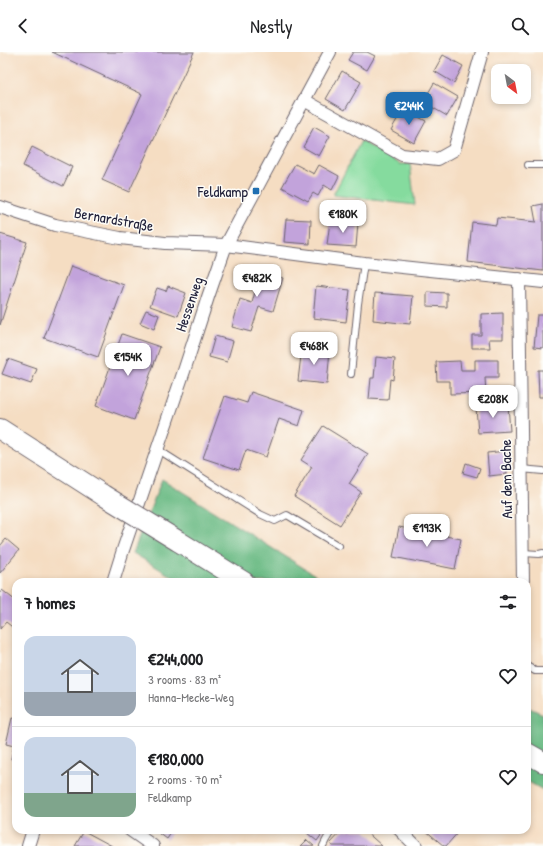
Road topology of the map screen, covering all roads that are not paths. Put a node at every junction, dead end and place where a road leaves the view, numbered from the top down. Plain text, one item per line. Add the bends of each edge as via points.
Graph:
1 (330, 52) edge
2 (482, 52) edge
3 (304, 100) junction
4 (528, 164) dead end
5 (543, 165) edge
6 (0, 207) edge
7 (226, 245) junction
8 (364, 263) junction
9 (518, 279) junction
10 (543, 282) edge
11 (351, 374) dead end
12 (0, 428) edge
13 (157, 449) junction
14 (521, 469) junction
15 (543, 471) edge
16 (339, 546) dead end
17 (523, 553) junction
18 (543, 553) edge
19 (114, 578) edge
20 (238, 578) edge
21 (523, 578) edge
22 (531, 668) edge
23 (543, 671) edge
24 (531, 755) edge
25 (543, 762) edge
26 (32, 834) edge
27 (136, 834) edge
28 (330, 834) edge
29 (404, 834) edge
30 (28, 846) edge
31 (153, 846) edge
32 (323, 846) edge
33 (416, 846) edge

1 - 3 street, Hessenweg
2 - 3 street via 454,150 438,158 402,155
3 - 7 street, Hessenweg
4 - 5 lane
6 - 7 street, Bernardstraße via 55,225 120,238 165,243
7 - 8 street
7 - 13 street, Hessenweg
8 - 9 street
8 - 11 lane
9 - 10 street
9 - 14 street, Auf dem Bache
12 - 20 main road, bridge
13 - 16 lane via 260,514 275,521 287,515
13 - 19 street, Hessenweg
14 - 15 lane
14 - 17 street, Auf dem Bache
17 - 18 lane
17 - 21 street, Auf dem Bache
22 - 23 lane
24 - 25 main road
26 - 30 street
27 - 31 street
28 - 32 lane
29 - 33 street

